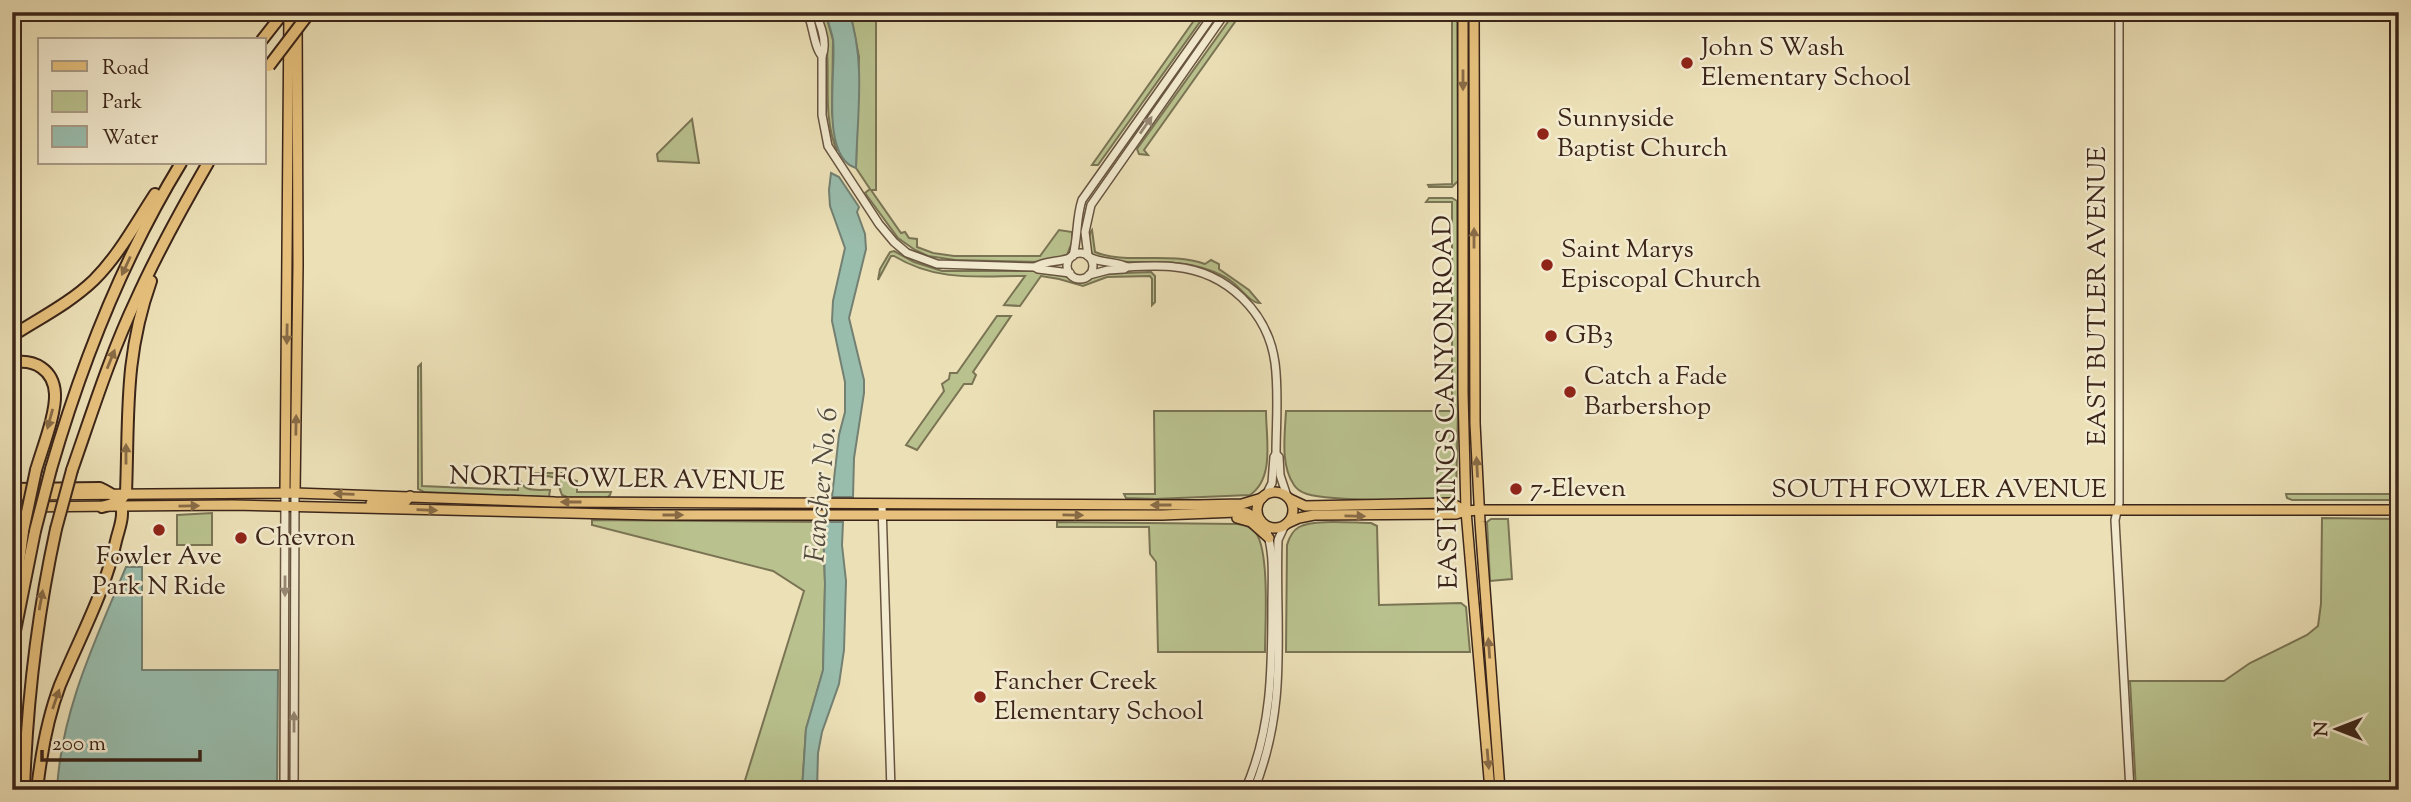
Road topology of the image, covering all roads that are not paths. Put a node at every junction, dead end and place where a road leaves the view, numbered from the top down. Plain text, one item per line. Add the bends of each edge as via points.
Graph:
1 (286, 12) edge
2 (297, 12) edge
3 (310, 12) edge
4 (807, 12) edge
5 (816, 12) edge
6 (1215, 12) edge
7 (1226, 12) edge
8 (1463, 12) edge
9 (1474, 12) edge
10 (2119, 12) edge
11 (265, 37) edge
12 (822, 56) junction
13 (266, 69) edge
14 (175, 164) edge
15 (180, 164) edge
16 (207, 164) edge
17 (187, 199) junction
18 (1072, 257) junction
19 (1089, 257) junction
20 (1035, 267) junction
21 (1127, 267) junction
22 (1070, 273) junction
23 (1090, 275) junction
24 (1463, 302) junction
25 (12, 336) edge
26 (12, 363) edge
27 (1474, 386) junction
28 (1276, 454) junction
29 (12, 489) edge
30 (290, 493) junction
31 (12, 495) edge
32 (410, 496) junction
33 (1264, 496) junction
34 (1288, 498) junction
35 (119, 499) junction
36 (762, 503) junction
37 (12, 507) edge
38 (102, 507) joint
39 (290, 507) junction
40 (352, 507) junction
41 (837, 509) junction
42 (882, 510) junction
43 (1480, 510) junction
44 (2399, 510) edge
45 (1466, 511) junction
46 (2117, 512) junction
47 (702, 514) junction
48 (1162, 515) junction
49 (1262, 522) junction
50 (1286, 525) junction
51 (29, 531) junction
52 (1269, 538) junction
53 (12, 631) edge
54 (12, 646) edge
55 (1481, 675) junction
56 (1496, 738) junction
57 (24, 790) edge
58 (37, 790) edge
59 (284, 790) edge
60 (294, 790) edge
61 (891, 790) edge
62 (1245, 790) edge
63 (1254, 790) edge
64 (1490, 790) edge
65 (1500, 790) edge
66 (2130, 790) edge

1 - 11 highway
1 -> 30 main road
30 -> 2 main road via 298,266
3 - 13 highway, bridge
4 - 12 street
5 - 12 street via 824,42
6 - 18 street via 1079,209
19 -> 7 street via 1085,239 1091,205
8 -> 24 main road, EAST KINGS CANYON ROAD
27 -> 9 main road, EAST KINGS CANYON ROAD
10 - 46 street, EAST BUTLER AVENUE
12 - 20 street via 822,121 828,146 900,248 948,265
14 - 25 highway via 101,272 74,297
15 -> 51 highway, bridge via 99,326
16 - 17 highway
35 -> 17 highway via 135,335 152,279
57 -> 17 highway, bridge via 32,664 42,594 72,470 130,314
18 - 19 street via 1082,253
18 - 20 street
18 - 22 street
19 - 21 street
19 - 23 street via 1093,265
20 - 22 street
21 - 23 street
21 - 28 street via 1175,267 1203,273 1235,291 1255,312 1275,364
22 - 23 street via 1081,279
24 - 27 main road via 1468,321 1468,377
24 - 45 main road, EAST KINGS CANYON ROAD
26 -> 51 highway, bridge via 25,361 41,367 54,386
43 -> 27 main road, EAST KINGS CANYON ROAD
28 - 33 street via 1272,483
28 - 34 street
29 - 35 highway via 100,488
32 -> 30 main road, NORTH FOWLER AVENUE
30 - 35 main road, NORTH FOWLER AVENUE
30 - 39 street
31 - 35 main road, NORTH FOWLER AVENUE
36 -> 32 main road, NORTH FOWLER AVENUE
32 - 40 main road via 405,502
33 - 34 main road via 1275,492
33 -> 42 main road, NORTH FOWLER AVENUE via 1241,504
33 - 49 main road via 1258,506
34 - 45 main road via 1305,506 1451,503
34 - 50 main road via 1293,514
35 - 38 highway
35 -> 39 main road, NORTH FOWLER AVENUE
58 -> 35 highway via 49,718 108,569 122,514
36 - 41 main road, NORTH FOWLER AVENUE
36 - 47 main road via 756,509
37 - 38 main road
39 - 40 main road, NORTH FOWLER AVENUE
39 -> 59 street
60 -> 39 street
40 -> 47 main road, NORTH FOWLER AVENUE
41 - 42 main road, NORTH FOWLER AVENUE
41 - 47 main road, NORTH FOWLER AVENUE
42 -> 48 main road, NORTH FOWLER AVENUE
42 - 61 street
43 - 45 main road, SOUTH FOWLER AVENUE
43 - 46 main road, SOUTH FOWLER AVENUE
56 -> 43 main road, EAST KINGS CANYON ROAD
44 - 46 main road, SOUTH FOWLER AVENUE
50 -> 45 main road via 1314,515
45 - 55 main road, EAST KINGS CANYON ROAD
46 - 66 street, EAST BUTLER AVENUE
48 - 49 main road, NORTH FOWLER AVENUE via 1243,513
48 - 52 main road via 1242,518
49 - 50 main road via 1273,528
49 - 52 street
50 - 63 street via 1278,540 1276,704
51 - 53 highway
51 - 54 highway
52 - 62 street via 1271,688 1264,734
55 - 56 main road via 1487,682
55 -> 64 main road, EAST KINGS CANYON ROAD
56 - 65 main road, EAST KINGS CANYON ROAD

